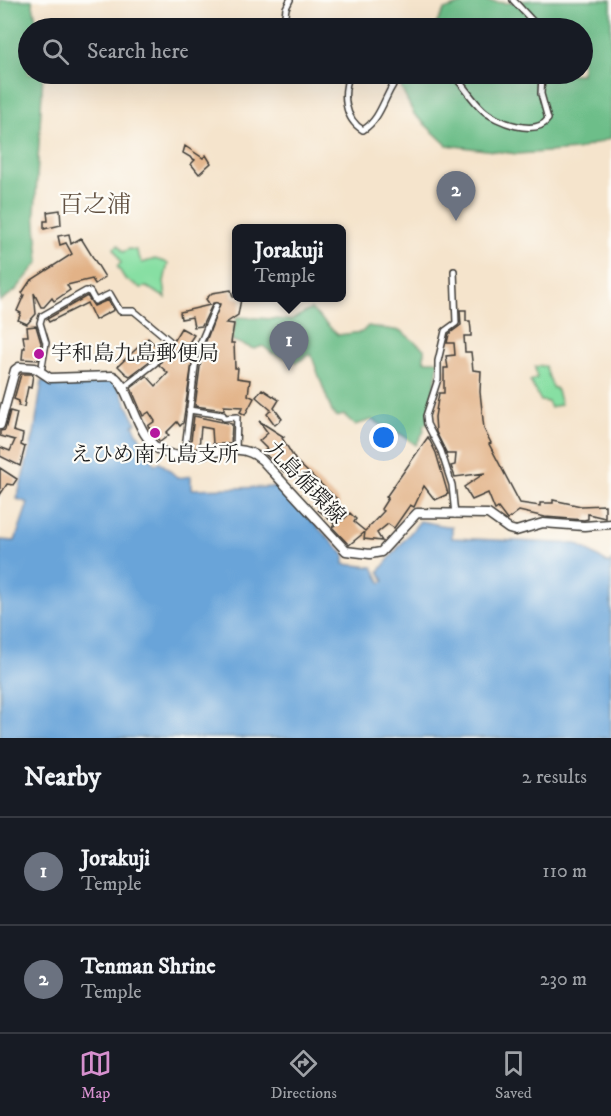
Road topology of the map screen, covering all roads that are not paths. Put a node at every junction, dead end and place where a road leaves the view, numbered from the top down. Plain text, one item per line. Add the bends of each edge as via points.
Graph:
1 (290, 0) edge
2 (513, 0) edge
3 (285, 18) edge
4 (530, 18) edge
5 (349, 84) edge
6 (391, 84) edge
7 (461, 84) edge
8 (542, 84) edge
9 (454, 271) dead end
10 (216, 306) dead end
11 (41, 372) junction
12 (123, 388) junction
13 (189, 410) junction
14 (0, 425) edge
15 (236, 449) junction
16 (184, 456) junction
17 (455, 515) junction
18 (611, 524) edge

1 - 3 street
2 - 4 street
5 - 6 street via 349,118 363,130 371,125
7 - 8 street via 484,111 497,119 539,127 548,120
9 - 17 street via 456,323 445,331 438,379 426,416 452,485
10 - 13 street via 198,351
11 - 12 main road via 50,378 113,376
11 - 12 street via 46,344 42,316 86,291 95,301 110,294 120,310 134,311 170,341 155,363
11 - 14 main road via 22,366 15,370
12 - 16 main road, 九島循環線 via 152,443 164,452
13 - 15 street via 237,417
13 - 16 street
15 - 16 main road, 九島循環線
15 - 17 main road, 九島循環線 via 251,452 262,460 346,551 381,552 417,513
17 - 18 main road, 九島循環線 via 488,514 513,530 543,523

